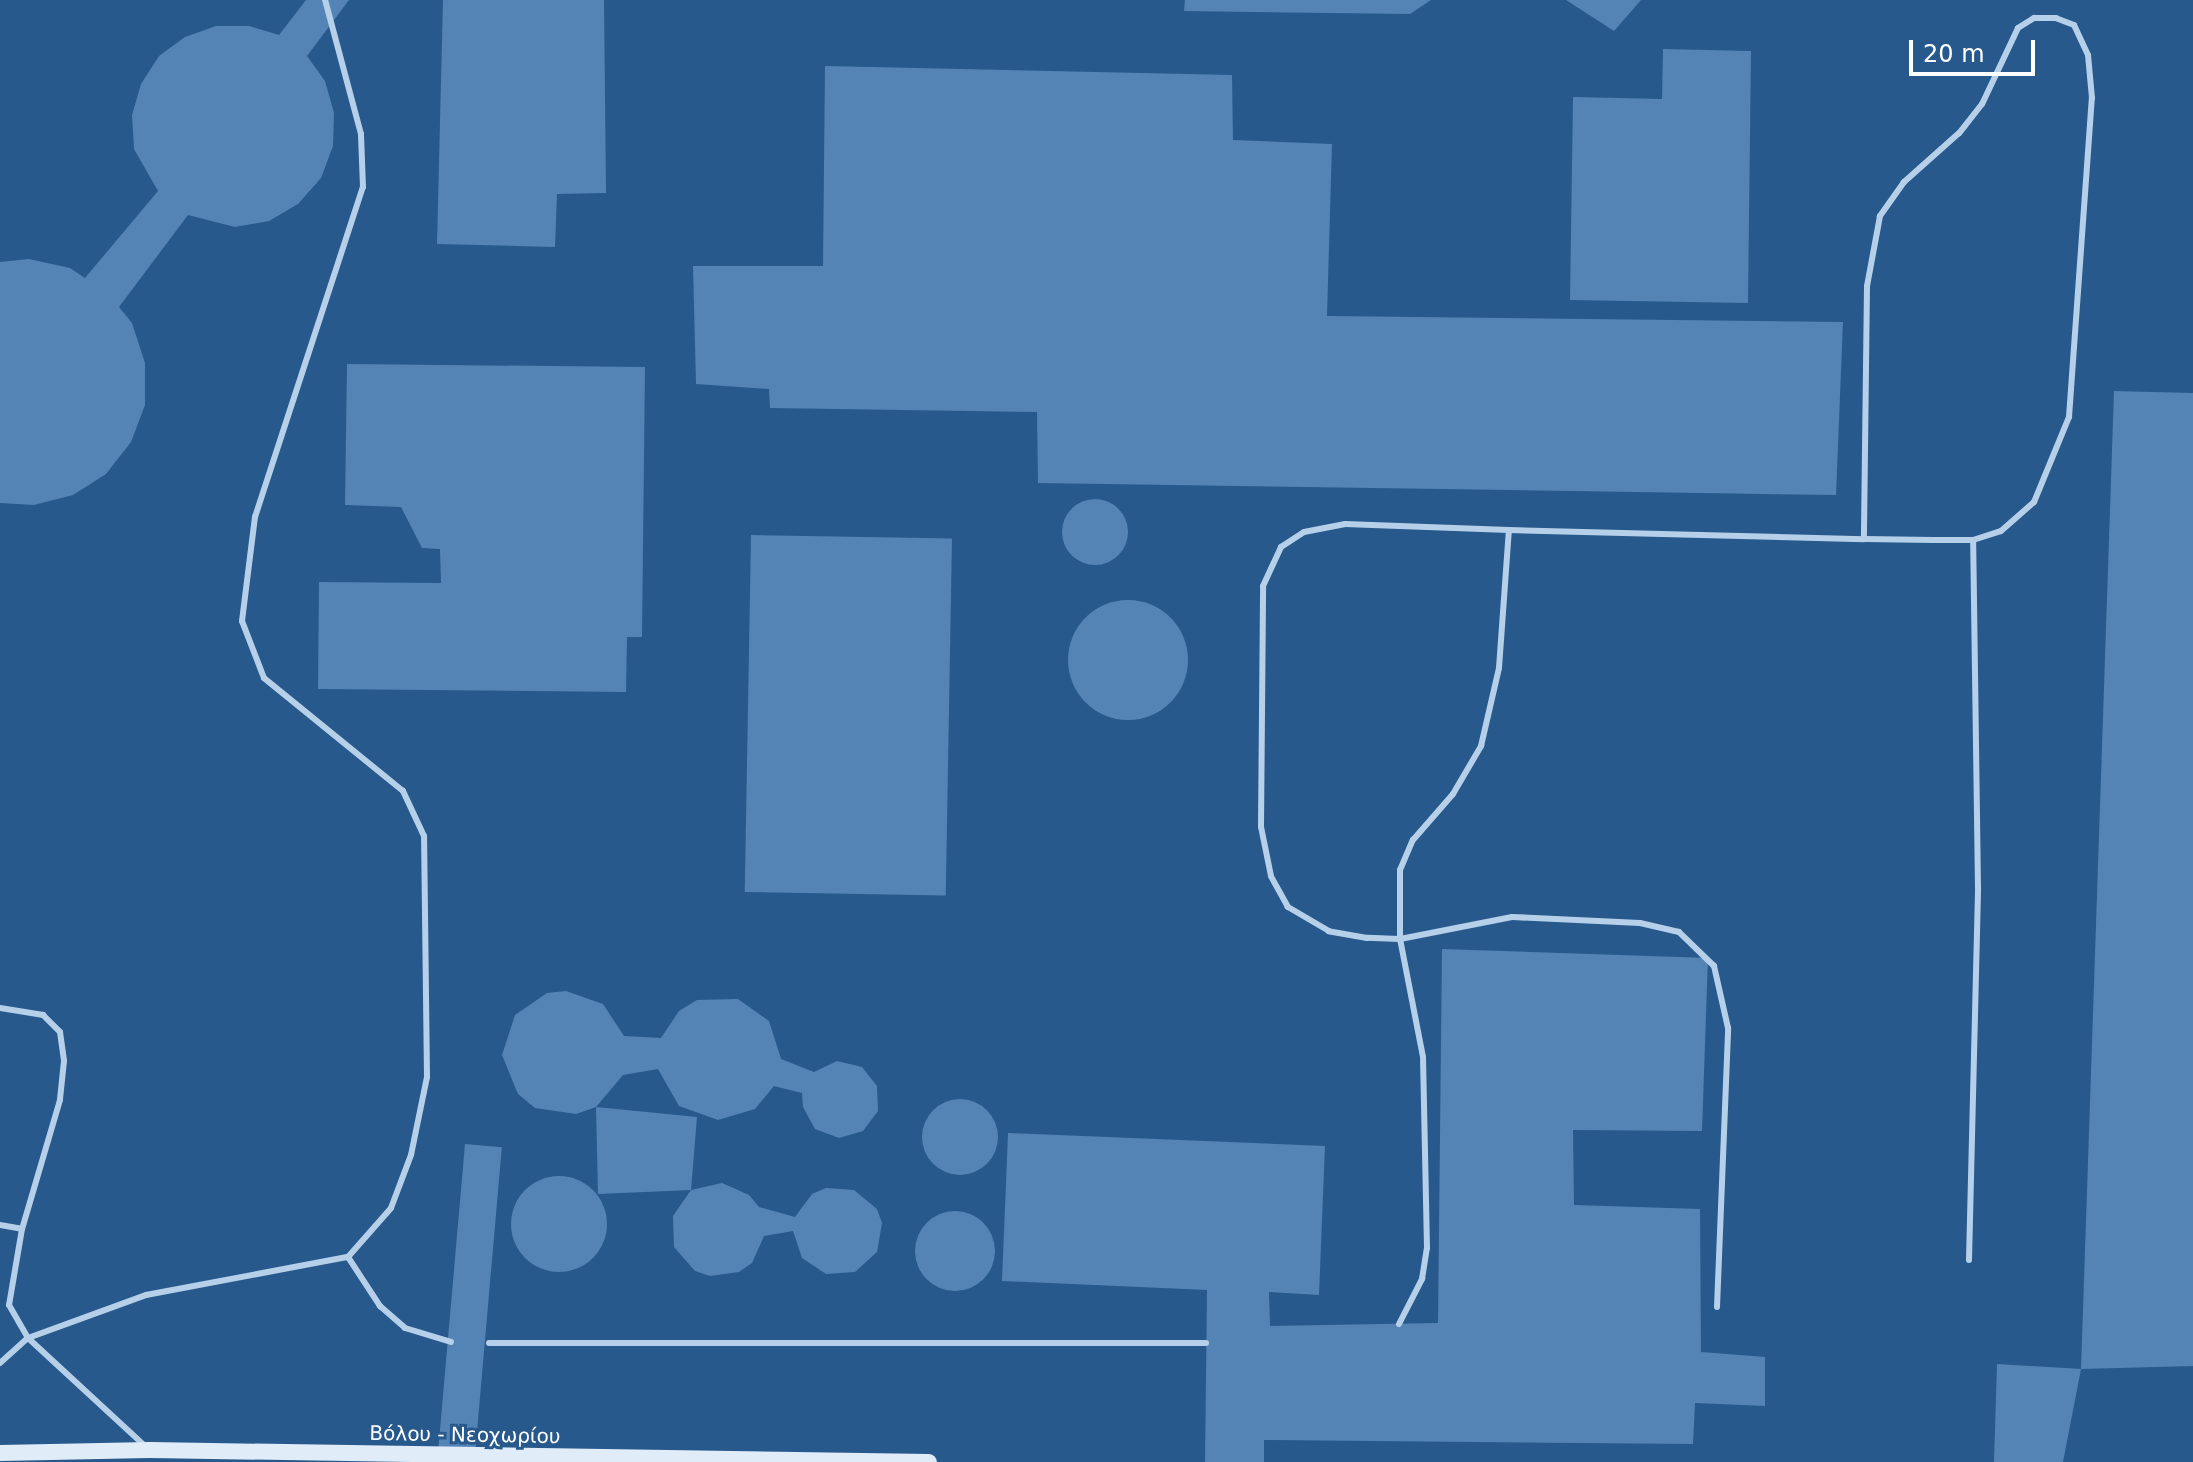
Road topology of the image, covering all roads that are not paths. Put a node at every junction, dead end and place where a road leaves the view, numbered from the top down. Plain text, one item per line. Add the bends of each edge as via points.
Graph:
1 (325, 0) edge
2 (1509, 530) junction
3 (1864, 539) junction
4 (1973, 540) junction
5 (1400, 939) junction
6 (0, 1008) edge
7 (0, 1225) edge
8 (22, 1229) junction
9 (348, 1257) junction
10 (1969, 1260) dead end
11 (1717, 1307) dead end
12 (1399, 1324) dead end
13 (28, 1338) junction
14 (451, 1342) dead end
15 (489, 1343) dead end
16 (1206, 1343) dead end
17 (0, 1363) edge
18 (150, 1450) junction
19 (0, 1453) edge
20 (929, 1462) edge

1 - 9 lane via 361,134 363,187 255,517 242,621 264,678 403,791 424,836 427,1077 411,1155 391,1208
2 - 3 lane
2 - 5 lane via 1490,719 1471,769 1404,856
2 - 5 lane via 1345,524 1304,532 1281,547 1268,566 1259,793 1271,876 1279,896 1306,921 1346,934
3 - 4 lane
3 - 4 lane via 1867,286 1880,216 1904,182 1959,133 1982,104 2018,28 2034,18 2056,18 2074,25 2088,55 2092,98 2069,417 2034,502 2001,531
4 - 10 lane via 1978,888
5 - 11 lane via 1478,921 1560,917 1662,926 1698,946 1723,987 1728,1028
5 - 12 lane via 1423,1057 1427,1248 1422,1279
6 - 8 lane via 43,1015 60,1032 64,1061 60,1100
7 - 8 lane
8 - 13 lane via 8,1292 9,1305
9 - 13 lane via 146,1295
9 - 14 lane via 380,1306 405,1328
13 - 17 lane
13 - 18 lane
15 - 16 lane
18 - 19 main road, Βόλου - Νεοχωρίου
18 - 20 main road, Βόλου - Νεοχωρίου

